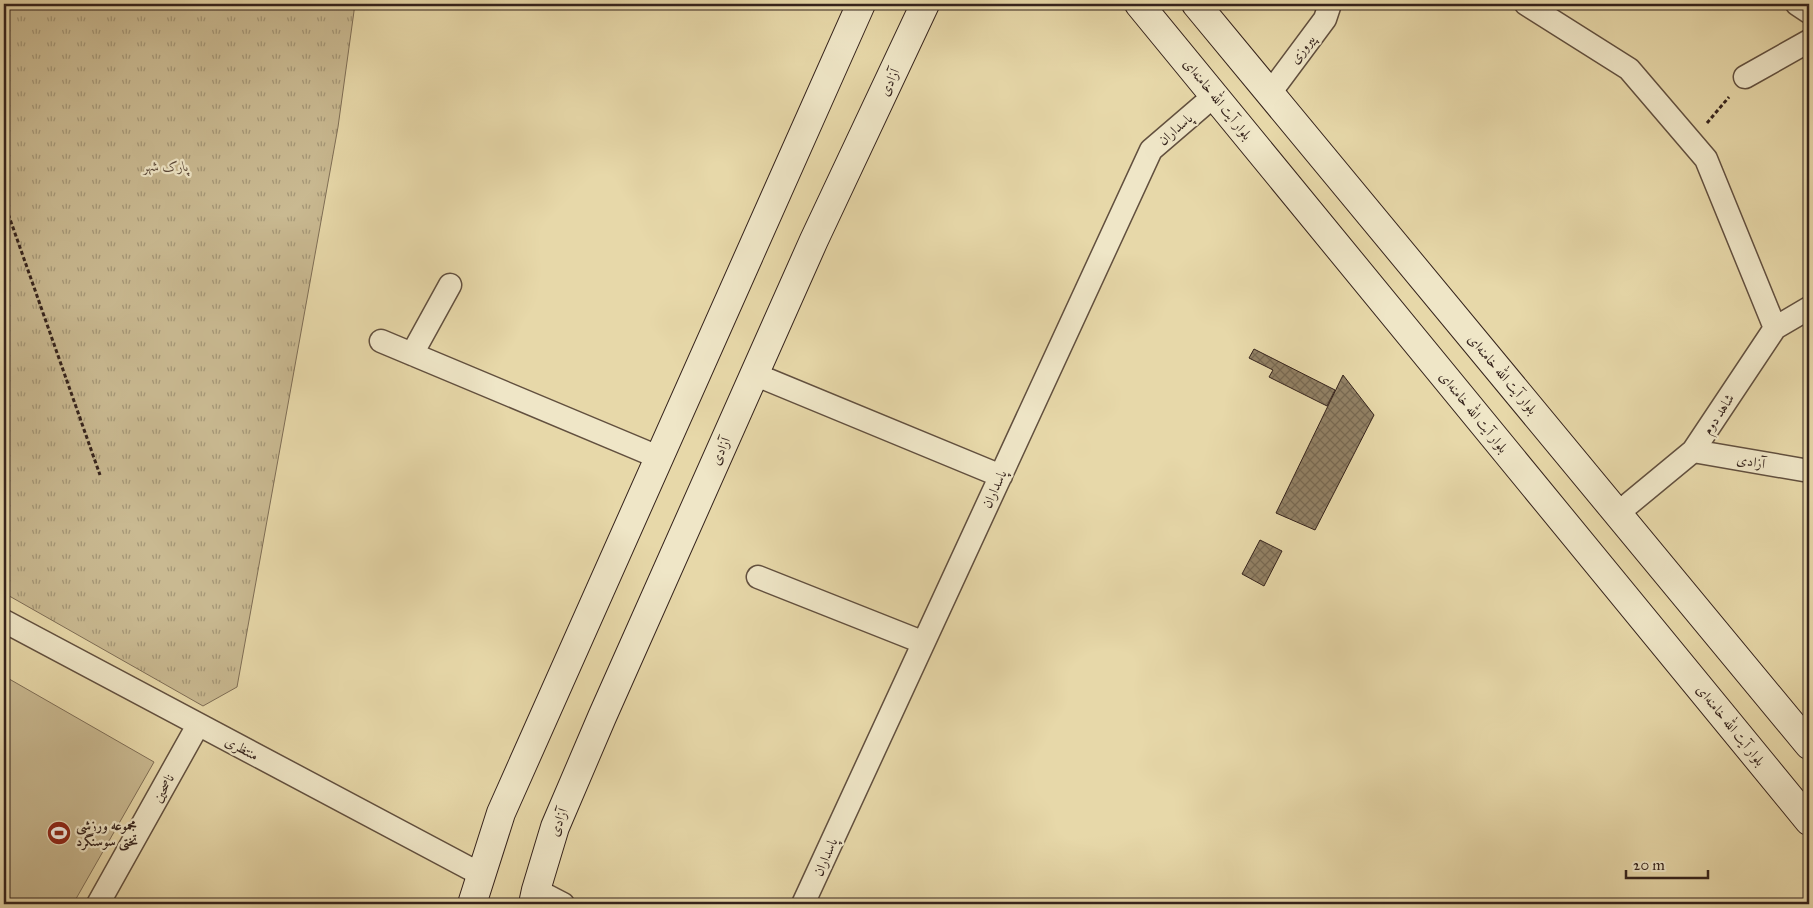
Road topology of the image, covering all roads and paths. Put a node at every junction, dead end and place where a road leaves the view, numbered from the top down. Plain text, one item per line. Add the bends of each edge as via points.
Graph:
1 (861, 4) edge
2 (1139, 4) edge
3 (1196, 4) edge
4 (1330, 4) edge
5 (1526, 4) edge
6 (1797, 4) edge
7 (925, 6) edge
8 (1809, 12) edge
9 (1809, 41) edge
10 (1745, 77) joint
11 (1270, 93) junction
12 (1214, 95) junction
13 (1691, 142) junction
14 (4, 202) edge
15 (450, 285) dead end
16 (1809, 308) edge
17 (1775, 328) junction
18 (381, 341) dead end
19 (412, 354) junction
20 (754, 374) junction
21 (1693, 451) junction
22 (658, 457) junction
23 (1809, 471) edge
24 (100, 475) dead end
25 (1000, 476) junction
26 (1618, 513) junction
27 (758, 577) dead end
28 (4, 621) edge
29 (922, 642) junction
30 (198, 725) junction
31 (1809, 745) edge
32 (1809, 821) edge
33 (480, 874) junction
34 (534, 897) edge
35 (98, 904) edge
36 (472, 904) edge
37 (564, 904) edge
38 (803, 904) edge

1 - 22 main road
2 - 12 main road, بلوار آیت الله خامنه‌ای
3 - 11 main road, بلوار آیت‌ الله خامنه‌ای
4 - 11 street, پیروزی via 1325,19
5 - 13 street via 1629,69
6 - 8 street
7 - 20 main road, آزادی
9 - 10 street
10 - 13 path
11 - 26 main road, بلوار آیت‌ الله خامنه‌ای
12 - 25 street, پاسداران via 1152,150
12 - 32 main road, بلوار آیت الله خامنه‌ای
13 - 17 street via 1706,159
14 - 24 path
15 - 19 street
16 - 17 street, شاهد دوم
17 - 21 street, شاهد دوم
18 - 19 street
19 - 22 street
20 - 25 street
20 - 34 main road, آزادی via 555,827
21 - 23 street, آزادی
21 - 26 street, شاهد دوم
22 - 33 main road via 501,813
25 - 29 street, پاسداران
26 - 31 main road, بلوار آیت‌ الله خامنه‌ای
27 - 29 street
28 - 30 street, منتظری
29 - 38 street, پاسداران
30 - 33 street, منتظری
30 - 35 street, ناصحین
33 - 36 main road
34 - 37 street

